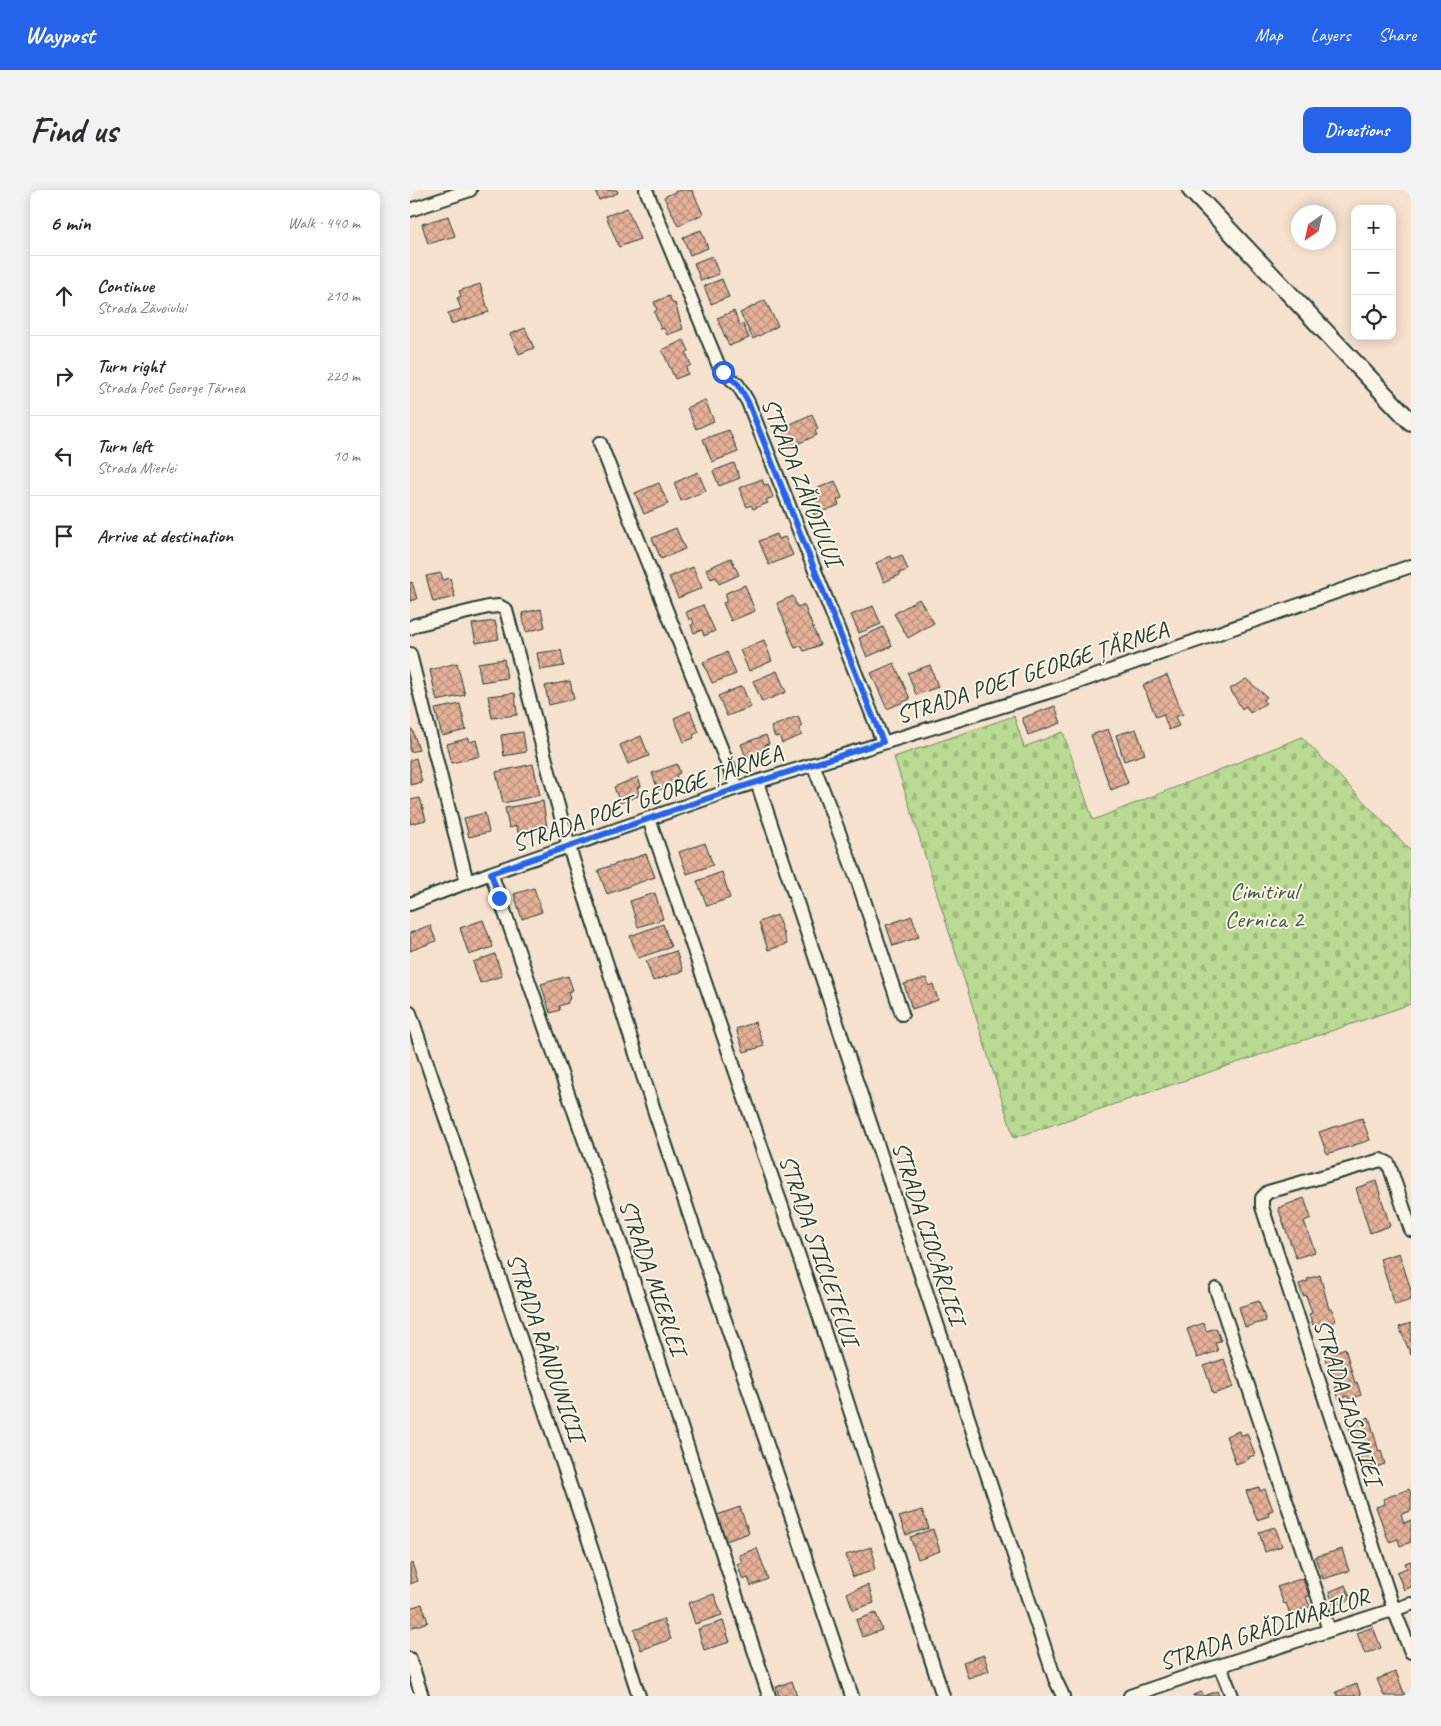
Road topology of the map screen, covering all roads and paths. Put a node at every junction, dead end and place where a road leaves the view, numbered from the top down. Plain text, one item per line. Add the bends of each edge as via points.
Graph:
1 (470, 190) edge
2 (646, 190) edge
3 (1191, 190) edge
4 (410, 210) edge
5 (1411, 422) edge
6 (600, 444) dead end
7 (1411, 566) edge
8 (410, 628) edge
9 (410, 654) edge
10 (883, 742) junction
11 (813, 764) junction
12 (757, 782) junction
13 (738, 788) junction
14 (649, 820) junction
15 (569, 847) junction
16 (491, 873) junction
17 (467, 882) junction
18 (410, 904) edge
19 (410, 1013) edge
20 (902, 1014) dead end
21 (1411, 1230) edge
22 (1216, 1289) dead end
23 (1411, 1604) edge
24 (1394, 1610) junction
25 (1329, 1630) junction
26 (1411, 1652) edge
27 (410, 1659) edge
28 (1220, 1666) junction
29 (422, 1696) edge
30 (640, 1696) edge
31 (770, 1696) edge
32 (852, 1696) edge
33 (943, 1696) edge
34 (1063, 1696) edge
35 (1130, 1696) edge
36 (1232, 1696) edge

1 - 4 street
2 - 10 street, STRADA ZĂVOIULUI via 718,364 738,384 748,402
3 - 5 main road
6 - 13 street
7 - 10 street, STRADA POET GEORGE ȚĂRNEA via 1058,689
8 - 15 street via 488,606 506,610
9 - 17 street
10 - 11 street, STRADA POET GEORGE ȚĂRNEA
11 - 12 street, STRADA POET GEORGE ȚĂRNEA
11 - 20 street via 858,882
12 - 13 street, STRADA POET GEORGE ȚĂRNEA
12 - 34 street, STRADA CIOCÂRLIEI via 1055,1680
13 - 14 street, STRADA POET GEORGE ȚĂRNEA
14 - 15 street, STRADA POET GEORGE ȚĂRNEA
14 - 33 street, STRADA STICLETELUI via 816,1306
15 - 16 street, STRADA POET GEORGE ȚĂRNEA
15 - 32 street via 655,1113
16 - 17 street, STRADA POET GEORGE ȚĂRNEA
16 - 31 street, STRADA MIERLEI via 629,1268
17 - 18 street, STRADA POET GEORGE ȚĂRNEA
19 - 30 street, STRADA RÂNDUNICII
21 - 24 street, STRADA IASOMIEI via 1388,1163 1381,1160 1268,1192 1262,1198 1262,1207
22 - 25 street
23 - 24 street, STRADA GRĂDINARILOR
24 - 25 street, STRADA GRĂDINARILOR
24 - 26 street, STRADA IASOMIEI
25 - 28 street, STRADA GRĂDINARILOR
27 - 29 street
28 - 35 street, STRADA GRĂDINARILOR
28 - 36 street

